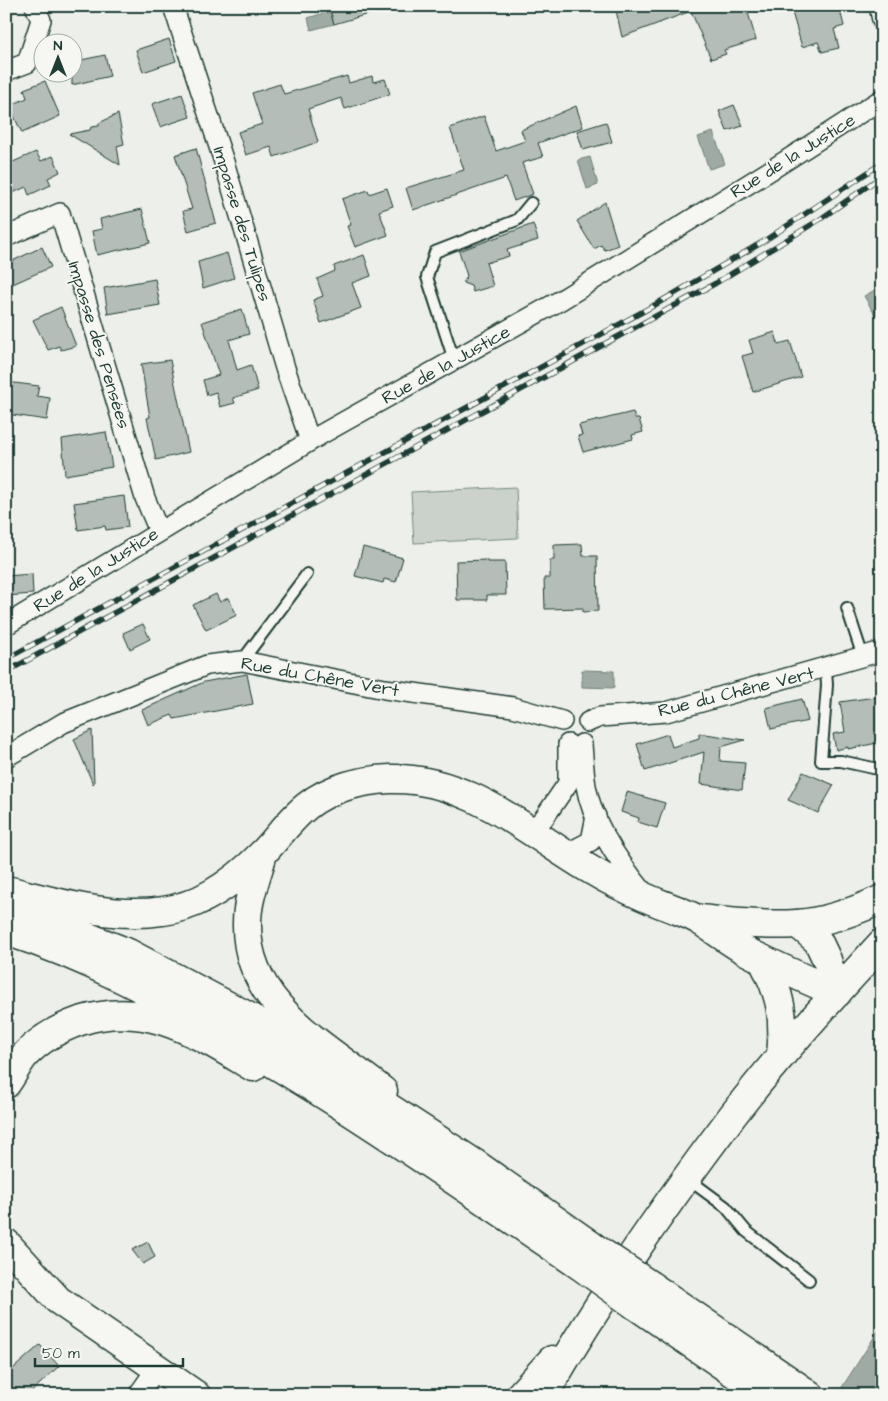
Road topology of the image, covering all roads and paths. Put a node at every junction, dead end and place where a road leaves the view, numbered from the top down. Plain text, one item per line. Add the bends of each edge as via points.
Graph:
1 (35, 6) edge
2 (173, 6) edge
3 (879, 6) edge
4 (882, 20) edge
5 (6, 71) edge
6 (882, 99) edge
7 (531, 203) dead end
8 (6, 237) edge
9 (454, 360) junction
10 (310, 441) junction
11 (160, 531) junction
12 (307, 574) dead end
13 (847, 608) dead end
14 (6, 625) edge
15 (882, 651) edge
16 (863, 657) junction
17 (242, 661) junction
18 (826, 669) junction
19 (562, 721) junction
20 (588, 722) junction
21 (575, 744) junction
22 (6, 757) edge
23 (882, 770) edge
24 (596, 816) junction
25 (531, 832) junction
26 (263, 853) junction
27 (566, 854) junction
28 (6, 890) edge
29 (649, 899) junction
30 (882, 899) edge
31 (6, 904) edge
32 (696, 918) junction
33 (798, 924) junction
34 (6, 931) edge
35 (882, 943) edge
36 (762, 959) junction
37 (837, 993) junction
38 (781, 1056) junction
39 (6, 1084) edge
40 (469, 1175) junction
41 (687, 1178) junction
42 (6, 1243) edge
43 (809, 1280) dead end
44 (642, 1295) junction
45 (157, 1368) junction
46 (532, 1393) edge
47 (808, 1393) edge
48 (138, 1395) edge
49 (196, 1395) edge
50 (766, 1395) edge

1 - 5 street via 41,20 27,63
2 - 10 street, Impasse des Tulipes via 225,165 284,368
3 - 4 street
6 - 9 street, Rue de la Justice via 561,300
7 - 9 lane via 517,220 435,252 427,277
8 - 11 street, Impasse des Pensées via 60,213 145,498
9 - 10 street, Rue de la Justice
10 - 11 street, Rue de la Justice
11 - 14 street, Rue de la Justice
12 - 17 lane
13 - 16 lane
15 - 16 street, Rue du Chêne Vert
16 - 18 street, Rue du Chêne Vert
17 - 19 street, Rue du Chêne Vert via 385,689 513,707
17 - 22 street, Rue du Chêne Vert via 207,665 63,723
18 - 20 street, Rue du Chêne Vert via 666,712 600,717
18 - 23 lane via 828,685 821,761 850,762
19 - 20 street via 576,714
19 - 21 street via 560,736
20 - 21 street via 590,732
21 - 24 street
21 - 25 street via 568,783
24 - 27 street via 591,841
24 - 29 street via 618,860
25 - 26 main road via 487,804 449,788 391,778 360,781 308,805
25 - 27 main road
26 - 28 main road via 212,895 164,911 136,913 62,905
26 - 40 main road via 246,922 255,968 278,1008 297,1027 362,1074
27 - 29 main road via 592,871
29 - 32 main road
30 - 33 main road via 856,910
31 - 40 main road via 128,953 251,1018
32 - 33 main road via 734,923
32 - 36 main road
33 - 37 main road via 818,941 828,960
34 - 40 main road via 80,958 166,1000 359,1116
35 - 37 main road
36 - 37 main road
36 - 38 main road via 776,984 784,1025
37 - 38 main road
38 - 41 main road
39 - 40 main road via 25,1056 43,1039 69,1025 121,1013 148,1016 176,1024
40 - 44 main road, bridge
41 - 43 lane via 726,1207 746,1231
41 - 46 main road via 585,1324
42 - 45 main road via 58,1300
44 - 47 main road
44 - 50 main road
45 - 48 street
45 - 49 main road

